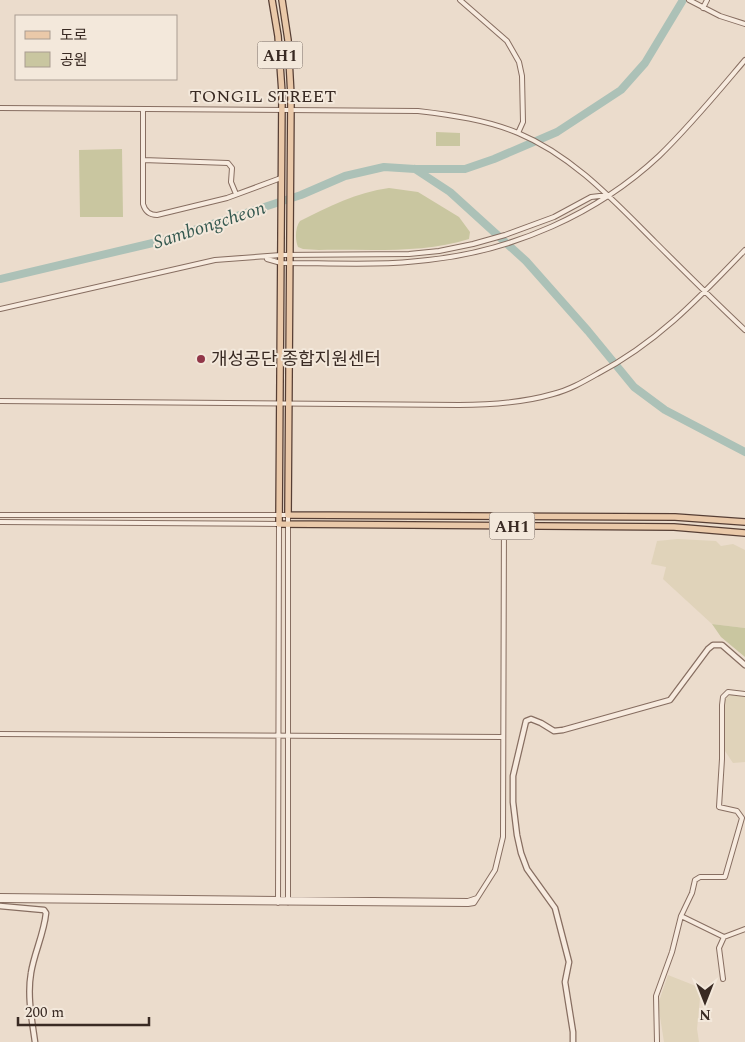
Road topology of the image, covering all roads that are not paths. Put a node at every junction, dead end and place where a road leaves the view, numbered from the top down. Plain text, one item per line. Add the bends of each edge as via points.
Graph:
1 (272, 0) edge
2 (282, 0) edge
3 (460, 0) edge
4 (689, 0) edge
5 (707, 0) edge
6 (703, 8) junction
7 (745, 24) edge
8 (745, 60) edge
9 (0, 108) edge
10 (143, 109) junction
11 (282, 111) junction
12 (291, 111) junction
13 (518, 133) junction
14 (143, 160) junction
15 (281, 178) junction
16 (236, 194) junction
17 (608, 195) junction
18 (745, 250) edge
19 (281, 255) junction
20 (290, 255) junction
21 (264, 258) junction
22 (281, 262) junction
23 (290, 263) junction
24 (705, 292) junction
25 (0, 309) edge
26 (745, 330) edge
27 (0, 401) edge
28 (280, 404) junction
29 (289, 404) junction
30 (0, 515) edge
31 (279, 515) junction
32 (288, 515) junction
33 (504, 516) junction
34 (0, 522) edge
35 (745, 522) edge
36 (279, 524) junction
37 (289, 524) junction
38 (504, 526) junction
39 (745, 533) edge
40 (745, 665) edge
41 (745, 694) edge
42 (0, 734) edge
43 (278, 736) junction
44 (288, 736) junction
45 (503, 737) junction
46 (0, 896) edge
47 (478, 896) junction
48 (0, 900) edge
49 (278, 901) junction
50 (288, 901) junction
51 (0, 906) edge
52 (681, 916) junction
53 (745, 929) edge
54 (724, 937) junction
55 (723, 979) dead end
56 (35, 1042) edge
57 (573, 1042) edge
58 (657, 1042) edge

1 - 11 main road, AH1 via 280,49
2 - 12 main road, AH1 via 288,40
3 - 13 street via 506,40 519,62 523,122
4 - 6 street
5 - 6 street
6 - 7 street
8 - 17 street via 698,116 658,156
9 - 10 street, TONGIL STREET
10 - 11 street, TONGIL STREET
10 - 14 street
11 - 12 street, TONGIL STREET
11 - 15 main road, AH1
12 - 13 street, TONGIL STREET via 418,111 477,121
12 - 20 main road, AH1
13 - 17 street, TONGIL STREET via 553,152
14 - 16 street via 228,163 232,168 231,182
14 - 16 street via 143,204 153,215
15 - 16 street
15 - 19 main road, AH1
17 - 20 street via 591,197 554,217 485,241 439,251
17 - 23 street via 557,224 493,247 412,262
17 - 24 street, TONGIL STREET
18 - 24 street
19 - 20 street
19 - 21 street
19 - 22 main road, AH1
20 - 23 main road, AH1
21 - 22 street
21 - 25 street via 215,260 188,265
22 - 23 street
22 - 28 main road, AH1
23 - 29 main road, AH1
24 - 26 street, TONGIL STREET
24 - 29 street via 660,334 619,362 568,389 518,402 459,406
27 - 28 street
28 - 29 street
28 - 31 main road, AH1
29 - 32 main road, AH1
30 - 31 street
31 - 32 street
31 - 36 main road, AH1
32 - 33 main road, AH1
32 - 37 street
33 - 35 main road, AH1 via 675,517
33 - 38 street
34 - 36 street
36 - 37 main road, AH1
36 - 43 street
37 - 38 main road, AH1
37 - 44 street
38 - 39 main road, AH1 via 674,527
38 - 45 street
40 - 57 street via 722,645 713,645 670,700 554,731 531,719 526,721 514,776 517,836 527,868 555,908 569,962 565,982
41 - 52 street via 728,692 723,697 719,807 737,811 742,818 725,876 695,880
42 - 43 street
43 - 44 street
43 - 49 street
44 - 45 street
44 - 50 street
45 - 47 street via 503,837 495,870
46 - 49 street
47 - 50 street via 468,901
47 - 50 street via 474,903 468,904
48 - 49 street
49 - 50 street
51 - 56 street via 44,910 46,913 29,984
52 - 54 street
52 - 58 street via 656,996
53 - 54 street
54 - 55 street via 719,948

